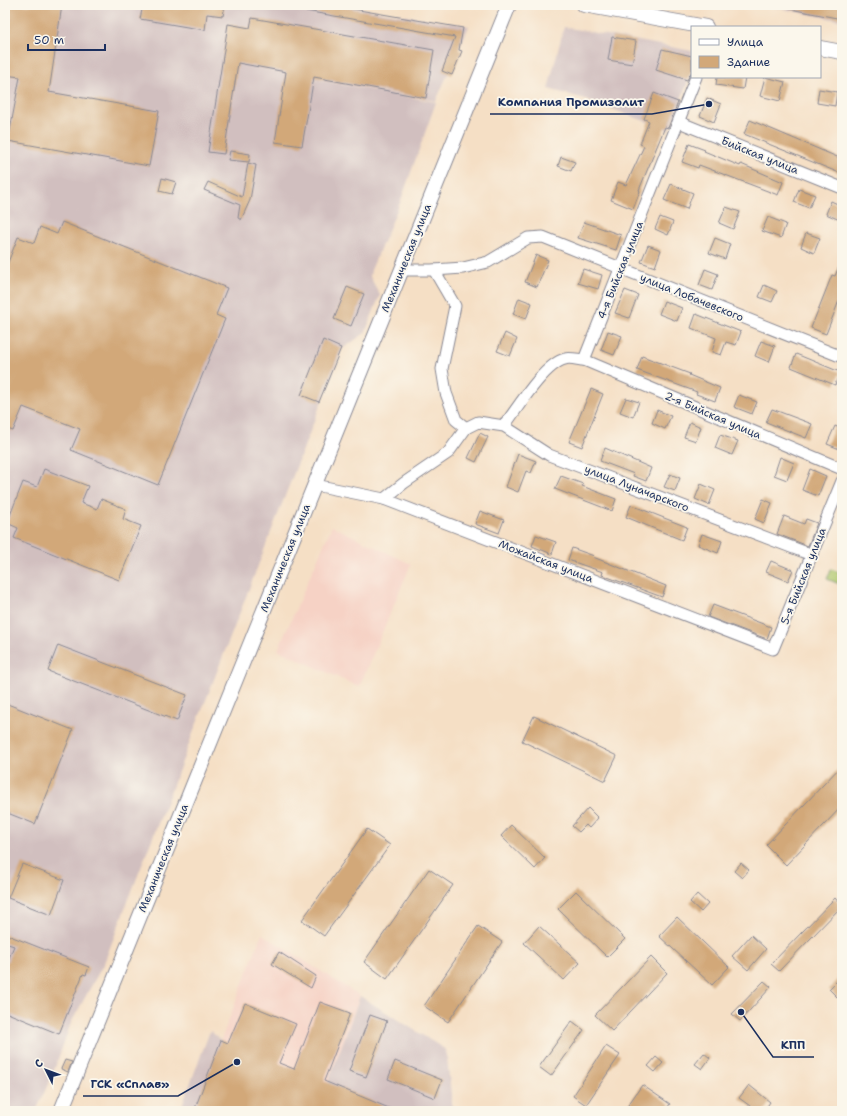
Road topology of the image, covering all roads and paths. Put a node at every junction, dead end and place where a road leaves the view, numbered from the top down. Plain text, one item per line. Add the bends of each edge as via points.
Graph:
1 (509, 5) edge
2 (584, 5) edge
3 (700, 26) edge
4 (821, 48) edge
5 (842, 52) edge
6 (696, 78) edge
7 (679, 122) junction
8 (842, 188) edge
9 (620, 268) junction
10 (402, 270) junction
11 (434, 270) junction
12 (842, 357) edge
13 (584, 360) junction
14 (504, 426) junction
15 (466, 428) junction
16 (842, 469) edge
17 (842, 481) edge
18 (314, 485) junction
19 (384, 499) junction
20 (812, 555) junction
21 (773, 649) joint
22 (61, 1111) edge

1 - 10 street, Механическая улица
2 - 3 street
4 - 5 street
6 - 7 street, 4-я Бийская улица
7 - 8 street, Бийская улица
7 - 9 street, 4-я Бийская улица
9 - 11 street, улица Лобачевского via 543,237 528,238 488,262 463,268
9 - 12 street, улица Лобачевского
9 - 13 street, 4-я Бийская улица
10 - 11 street
10 - 18 street, Механическая улица
11 - 15 street via 455,306 442,369 446,393 456,420
13 - 14 street via 565,358 552,366 538,380
13 - 16 street, 2-я Бийская улица
14 - 15 street, улица Луначарского via 478,422
14 - 20 street, улица Луначарского via 549,455
15 - 19 street via 448,453
17 - 20 street, 5-я Бийская улица
18 - 19 street, Можайская улица
18 - 22 street, Механическая улица
19 - 21 street, Можайская улица
20 - 21 street, 5-я Бийская улица

